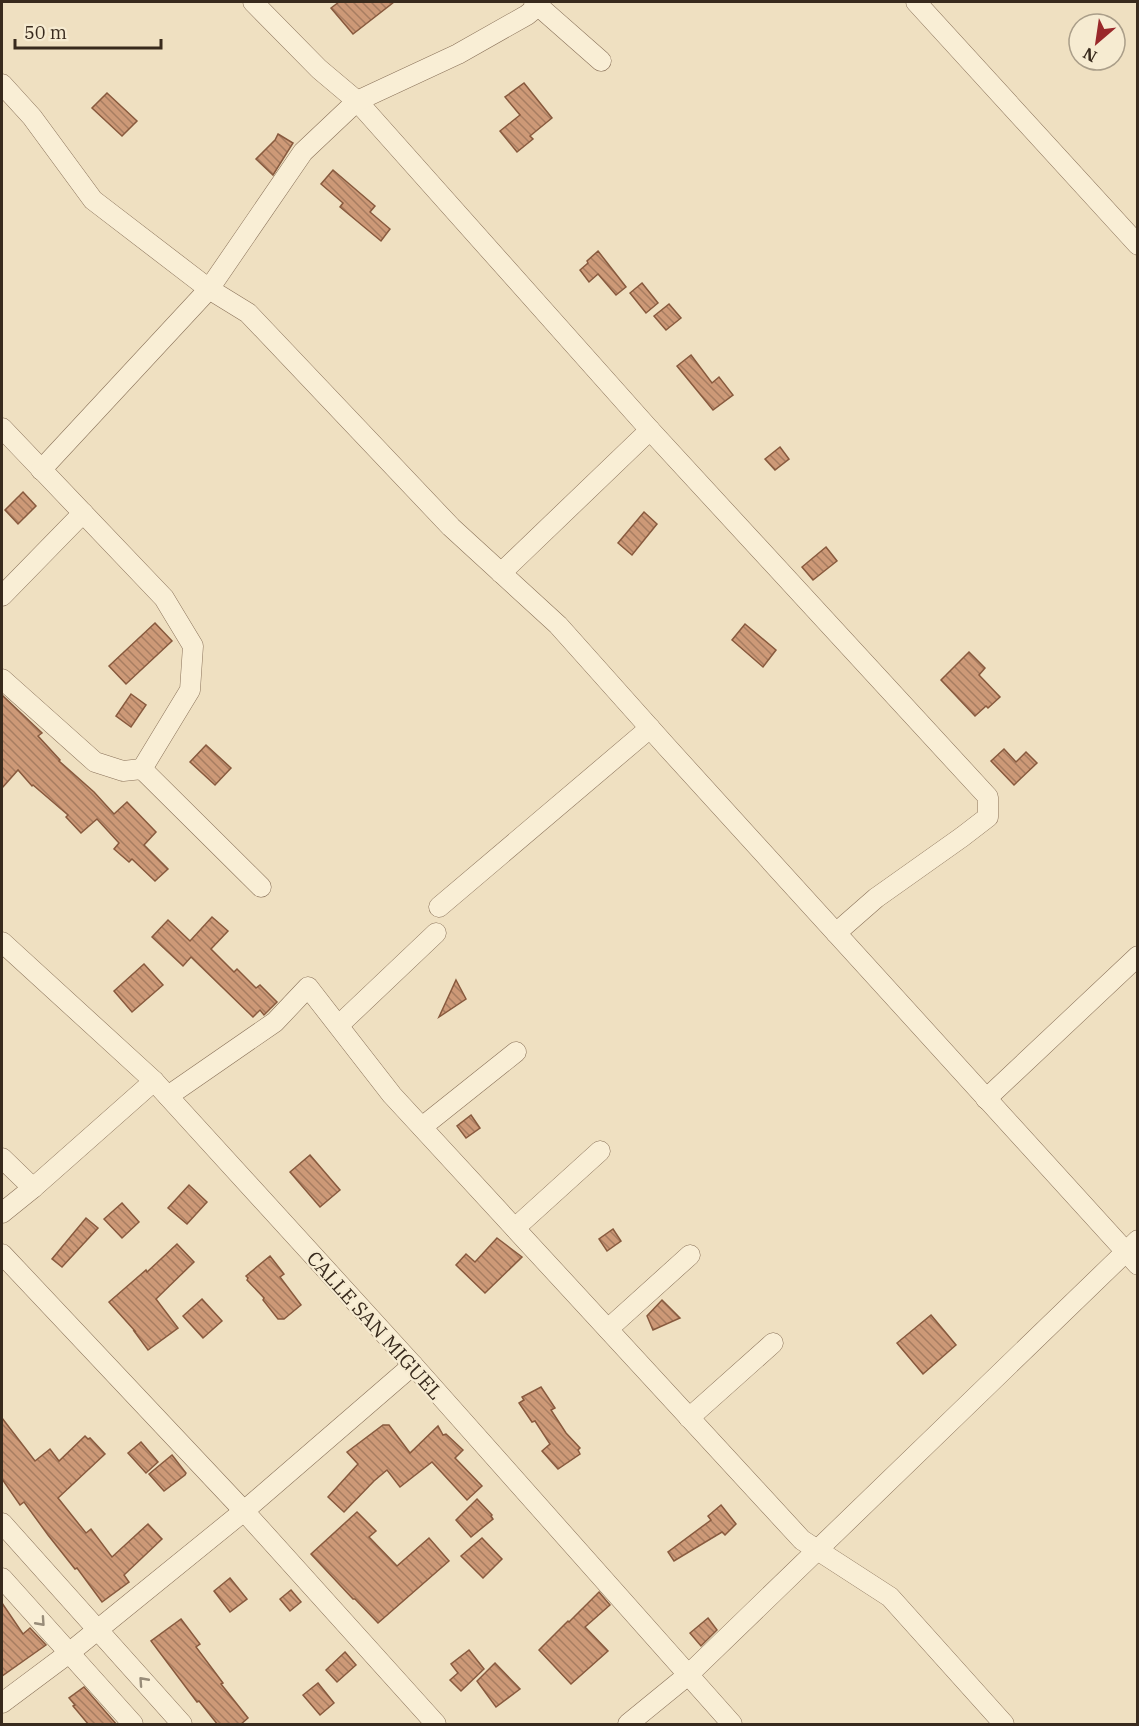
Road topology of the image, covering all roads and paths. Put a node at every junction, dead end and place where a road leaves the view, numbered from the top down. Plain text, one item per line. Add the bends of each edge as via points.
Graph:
1 (253, 2) edge
2 (916, 2) edge
3 (536, 4) edge
4 (601, 61) dead end
5 (2, 84) edge
6 (357, 101) junction
7 (1137, 245) edge
8 (209, 289) junction
9 (2, 428) edge
10 (650, 430) junction
11 (41, 470) junction
12 (83, 513) junction
13 (501, 573) junction
14 (2, 596) edge
15 (2, 679) edge
16 (650, 728) junction
17 (142, 769) junction
18 (261, 886) dead end
19 (439, 907) dead end
20 (436, 933) dead end
21 (836, 933) junction
22 (2, 942) edge
23 (1137, 956) edge
24 (339, 1025) junction
25 (516, 1052) dead end
26 (154, 1081) junction
27 (168, 1096) junction
28 (986, 1099) junction
29 (422, 1127) junction
30 (600, 1151) dead end
31 (2, 1158) edge
32 (33, 1188) junction
33 (2, 1213) edge
34 (515, 1228) junction
35 (1133, 1252) edge
36 (2, 1254) edge
37 (690, 1255) dead end
38 (608, 1329) junction
39 (773, 1343) dead end
40 (413, 1365) junction
41 (689, 1418) junction
42 (244, 1511) junction
43 (2, 1523) edge
44 (816, 1550) junction
45 (2, 1578) edge
46 (97, 1630) junction
47 (69, 1653) junction
48 (688, 1675) junction
49 (2, 1703) edge
50 (133, 1725) edge
51 (182, 1725) edge
52 (436, 1725) edge
53 (628, 1725) edge
54 (732, 1725) edge
55 (1005, 1725) edge

1 - 6 street via 319,69
2 - 7 street
3 - 4 street
3 - 6 street via 527,15 458,54
5 - 8 street via 32,117 93,201
6 - 8 street via 303,152
6 - 10 street
8 - 11 street
8 - 13 street via 248,313 451,527
9 - 11 street
10 - 13 street
10 - 21 street via 987,797 988,817 876,898
11 - 12 street
12 - 14 street
12 - 17 street via 164,598 193,646 190,690
13 - 16 street via 558,625
15 - 17 street via 95,762 123,771
16 - 19 street
16 - 21 street
17 - 18 street
20 - 24 street
21 - 28 street
22 - 26 street, CALLE SAN MIGUEL
23 - 28 street
24 - 27 street via 308,987 276,1022
24 - 29 street via 392,1095
25 - 29 street
26 - 27 street, CALLE SAN MIGUEL
26 - 32 street
27 - 40 street, CALLE SAN MIGUEL
28 - 35 street
29 - 34 street
30 - 34 street
31 - 32 street
32 - 33 street
34 - 38 street
35 - 44 street
36 - 42 street
37 - 38 street
38 - 41 street
39 - 41 street
40 - 42 street
40 - 48 street, CALLE SAN MIGUEL
41 - 44 street via 802,1540
42 - 46 street
42 - 52 street
43 - 46 street
44 - 48 street
44 - 55 street via 890,1597
45 -> 47 street
46 - 47 street
51 -> 46 street
47 - 49 street
47 - 50 street
48 - 53 street
48 - 54 street, CALLE SAN MIGUEL

